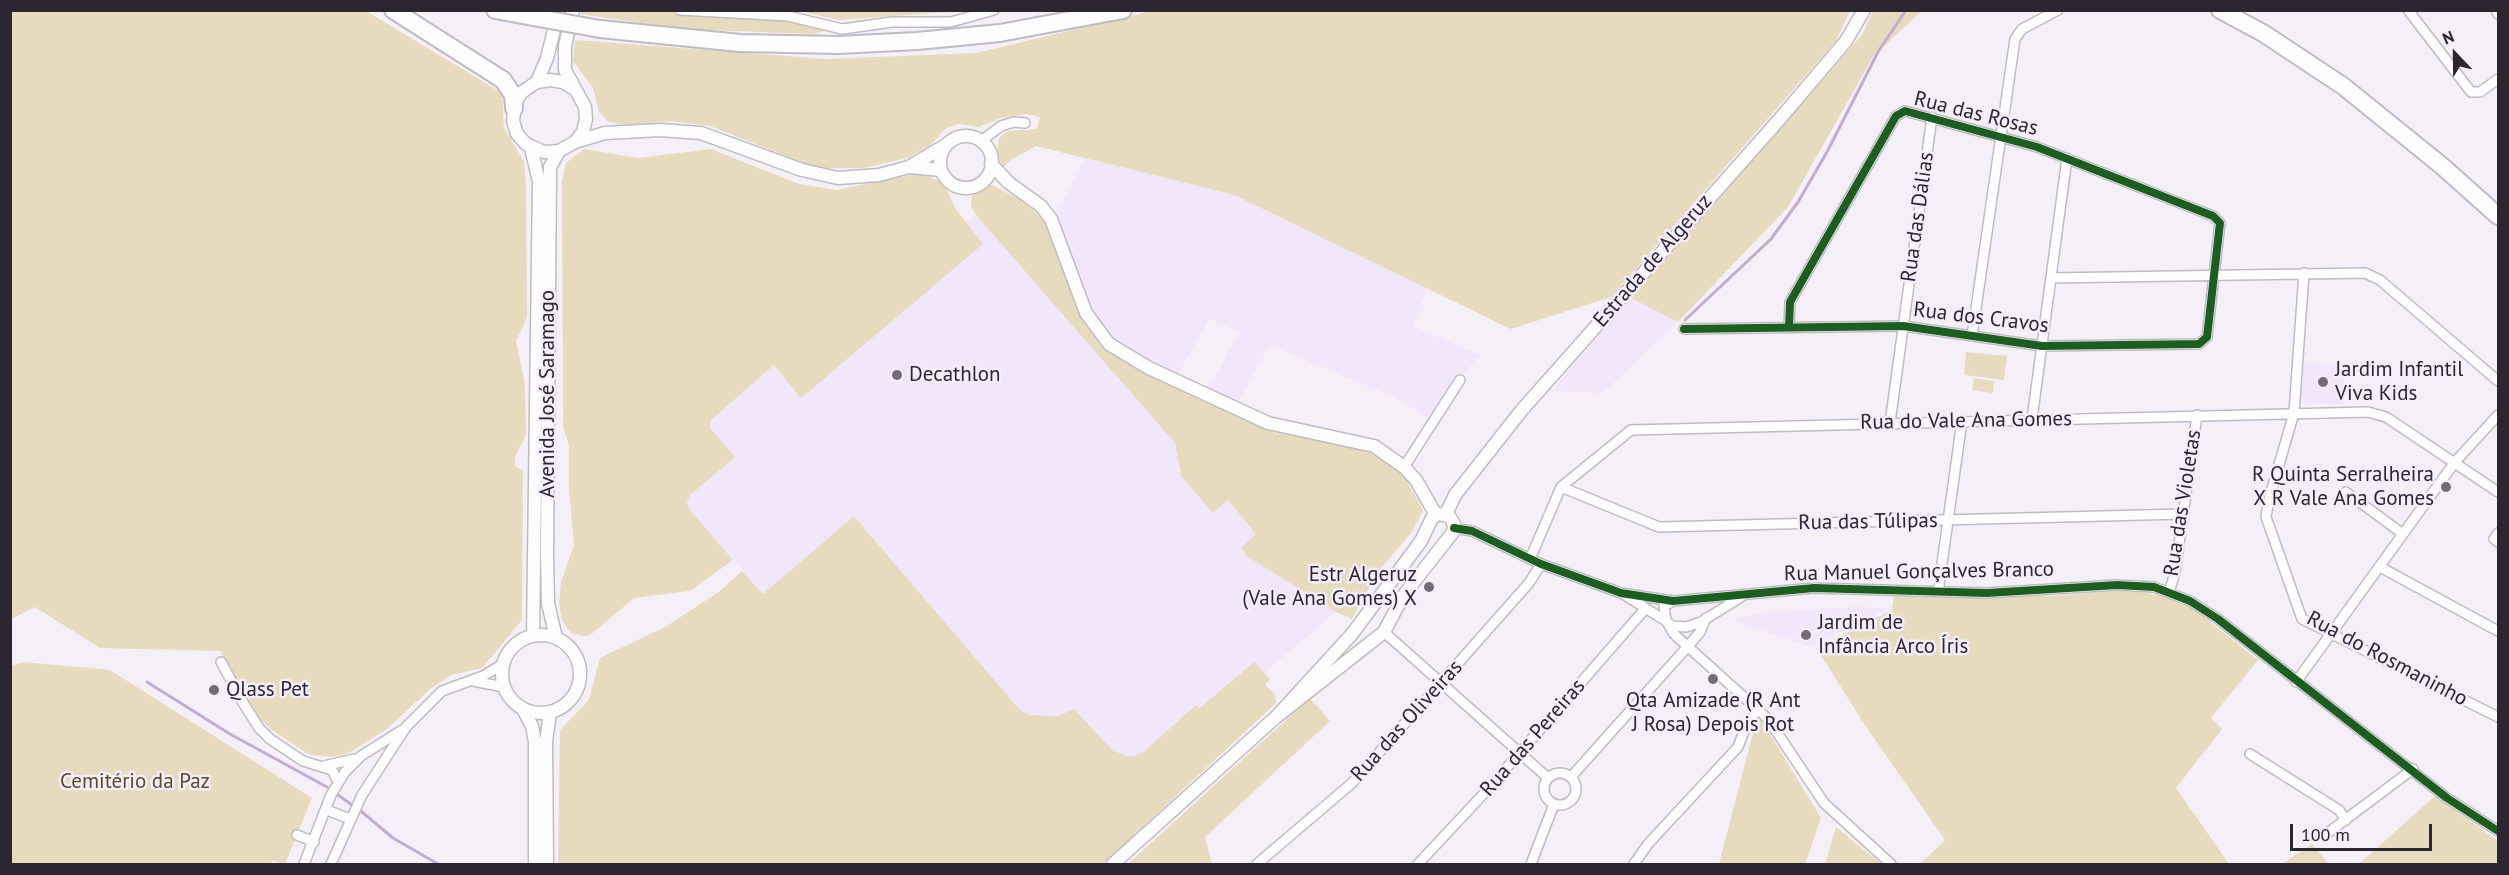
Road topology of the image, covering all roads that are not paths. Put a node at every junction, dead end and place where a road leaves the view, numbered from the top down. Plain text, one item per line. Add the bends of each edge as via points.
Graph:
1 (393, 10) edge
2 (495, 10) edge
3 (510, 10) edge
4 (559, 10) edge
5 (573, 10) edge
6 (681, 10) edge
7 (994, 10) edge
8 (1123, 10) edge
9 (1864, 10) edge
10 (2058, 10) edge
11 (2220, 10) edge
12 (2408, 10) edge
13 (532, 17) junction
14 (2499, 79) edge
15 (537, 82) junction
16 (574, 89) junction
17 (514, 108) junction
18 (586, 112) junction
19 (1932, 117) junction
20 (1025, 123) dead end
21 (605, 133) junction
22 (2001, 136) junction
23 (981, 141) junction
24 (575, 142) junction
25 (946, 145) junction
26 (531, 148) junction
27 (559, 151) junction
28 (2067, 158) junction
29 (991, 164) junction
30 (909, 167) junction
31 (941, 170) junction
32 (985, 179) junction
33 (1009, 183) junction
34 (2499, 216) edge
35 (2304, 273) junction
36 (2215, 274) junction
37 (2051, 278) junction
38 (1789, 327) junction
39 (1903, 327) junction
40 (1684, 329) dead end
41 (1972, 336) junction
42 (2042, 346) junction
43 (1460, 380) dead end
44 (2499, 381) edge
45 (2294, 412) junction
46 (2197, 415) junction
47 (2499, 415) edge
48 (2032, 419) junction
49 (1962, 421) junction
50 (1890, 423) junction
51 (2455, 462) junction
52 (1404, 467) junction
53 (1561, 488) junction
54 (2346, 492) dead end
55 (2499, 492) edge
56 (2183, 514) junction
57 (1441, 515) junction
58 (1949, 520) junction
59 (1429, 528) junction
60 (1452, 531) junction
61 (2499, 533) edge
62 (2403, 534) junction
63 (2499, 542) edge
64 (1530, 559) junction
65 (1541, 564) junction
66 (2380, 567) junction
67 (1938, 592) junction
68 (2169, 592) junction
69 (1621, 593) junction
70 (1746, 594) junction
71 (1696, 600) junction
72 (1673, 601) junction
73 (1645, 609) junction
74 (1367, 615) junction
75 (1707, 617) junction
76 (1666, 621) junction
77 (1384, 629) junction
78 (2499, 631) edge
79 (2331, 635) junction
80 (533, 636) junction
81 (555, 638) junction
82 (1689, 645) junction
83 (221, 662) dead end
84 (503, 664) junction
85 (470, 680) junction
86 (2296, 682) junction
87 (1440, 684) junction
88 (504, 687) junction
89 (1758, 708) junction
90 (523, 710) junction
91 (550, 712) junction
92 (2497, 713) edge
93 (1276, 717) junction
94 (406, 727) junction
95 (1519, 754) junction
96 (2250, 754) dead end
97 (361, 756) junction
98 (324, 766) junction
99 (2413, 769) junction
100 (1571, 777) junction
101 (1548, 778) junction
102 (338, 782) junction
103 (1554, 804) junction
104 (327, 810) junction
105 (350, 819) junction
106 (2346, 820) junction
107 (2499, 831) edge
108 (297, 835) dead end
109 (2325, 835) dead end
110 (314, 842) junction
111 (304, 864) edge
112 (331, 864) edge
113 (535, 864) edge
114 (547, 864) edge
115 (1113, 864) edge
116 (1257, 864) edge
117 (1418, 864) edge
118 (1531, 864) edge
119 (1634, 864) edge
120 (1891, 864) edge

1 - 17 highway via 503,80 513,95
2 - 13 highway
3 - 13 highway
4 - 15 main road via 548,58
5 - 16 main road via 564,59
6 - 7 street via 788,16 842,29 892,22 951,22
8 - 13 highway, bridge via 1000,33 838,45 740,44 600,29
9 - 57 main road, Estrada de Algeruz via 1846,41 1521,411
10 - 22 street via 2022,29 2014,39
11 - 34 highway via 2263,33 2343,87
12 - 14 street via 2471,92 2480,92
15 - 16 main road via 556,80
15 - 17 main road via 522,92
16 - 18 main road
17 - 26 main road via 517,134
18 - 21 main road
18 - 24 main road via 582,132
19 - 22 street, Rua das Rosas
19 - 38 street, Rua das Rosas via 1905,111 1896,117 1790,302
19 - 39 street, Rua das Dálias
20 - 23 street via 1001,126
21 - 24 main road
21 - 30 main road via 701,133 802,170 838,178 879,175
22 - 28 street, Rua das Rosas
22 - 41 street
23 - 25 main road via 963,136
23 - 29 main road via 989,151
24 - 27 main road
25 - 30 main road
25 - 31 main road via 941,154
26 - 27 main road via 544,153
26 - 80 main road, Avenida José Saramago via 538,181
27 - 81 main road, Avenida José Saramago via 550,167 549,214 547,556 548,603
28 - 36 street, Rua das Rosas via 2213,216 2221,229
28 - 37 street
29 - 32 main road
29 - 33 main road
30 - 31 main road
31 - 32 main road via 949,182 962,187
32 - 33 main road
33 - 52 main road via 1041,206 1051,219 1086,313 1109,344 1149,368 1268,423 1374,446
35 - 36 street
35 - 44 street via 2372,274
35 - 45 street, Rua do Rosmaninho
36 - 37 street
36 - 42 street, Rua dos Cravos via 2207,337 2199,344
37 - 42 street
38 - 39 street, Rua dos Cravos
38 - 40 street, Rua dos Cravos
39 - 41 street, Rua dos Cravos
39 - 50 street, Rua das Dálias
41 - 42 street, Rua dos Cravos
42 - 48 street
43 - 52 street
45 - 46 street, Rua do Vale Ana Gomes
45 - 51 street, Rua do Vale Ana Gomes via 2375,413
45 - 79 street, Rua do Rosmaninho via 2269,499 2268,526 2302,619
46 - 48 street, Rua do Vale Ana Gomes
46 - 56 street, Rua das Violetas
47 - 51 street
48 - 49 street, Rua do Vale Ana Gomes
49 - 50 street, Rua do Vale Ana Gomes
49 - 58 street
50 - 53 street, Rua do Vale Ana Gomes via 1631,430
51 - 55 street, Rua do Vale Ana Gomes
51 - 62 street
52 - 57 main road
53 - 58 street, Rua das Túlipas via 1659,527
53 - 64 street, Rua do Vale Ana Gomes
54 - 62 street
56 - 58 street, Rua das Túlipas
56 - 68 street, Rua das Violetas
57 - 59 main road, Estrada de Algeruz via 1430,521
57 - 60 main road via 1453,521
58 - 67 street
59 - 60 main road via 1440,539
59 - 74 main road, Estrada de Algeruz
60 - 64 street, Rua Manuel Gonçalves Branco via 1472,531
60 - 77 main road, Estrada de Algeruz via 1403,596
61 - 63 street via 2494,539
62 - 66 street
64 - 65 street, Rua Manuel Gonçalves Branco
65 - 69 street, Rua Manuel Gonçalves Branco
65 - 87 street, Rua das Oliveiras via 1529,583
66 - 78 street
66 - 79 street
67 - 68 street, Rua Manuel Gonçalves Branco via 2136,585
67 - 70 street, Rua Manuel Gonçalves Branco via 1814,588
68 - 86 street, Rua Manuel Gonçalves Branco via 2218,619
69 - 72 street, Rua Manuel Gonçalves Branco
69 - 73 street, Rua Manuel Gonçalves Branco
70 - 71 street, Rua Manuel Gonçalves Branco
70 - 75 street, Rua Manuel Gonçalves Branco
71 - 72 street, Rua Manuel Gonçalves Branco
71 - 75 street via 1706,603
72 - 76 street via 1664,606
73 - 76 street, Rua Manuel Gonçalves Branco
73 - 95 street, Rua das Pereiras
74 - 77 main road via 1382,614
74 - 77 main road via 1364,630 1372,635
74 - 93 main road, Estrada de Algeruz
75 - 76 street, Rua Manuel Gonçalves Branco via 1686,627
75 - 82 street
76 - 82 street via 1674,634
77 - 87 street
77 - 93 main road, Estrada de Algeruz
79 - 86 street
79 - 92 street, Rua do Rosmaninho
80 - 81 main road
80 - 84 main road via 514,646
81 - 91 main road via 575,654 580,676 571,699
82 - 89 street
82 - 100 street
83 - 98 street via 253,719 270,739 303,761
84 - 85 street
84 - 88 main road
85 - 88 street
85 - 94 street via 442,691
86 - 99 street, Rua Manuel Gonçalves Branco
87 - 95 street
87 - 116 street, Rua das Oliveiras via 1352,783
88 - 90 main road
89 - 119 street via 1738,747
89 - 120 street via 1824,803
90 - 91 main road
90 - 113 main road via 535,742
91 - 114 main road via 546,742
93 - 115 main road, Estrada de Algeruz
94 - 97 street
94 - 105 street
95 - 101 street
95 - 117 street, Rua das Pereiras
96 - 106 street via 2339,810
97 - 98 street via 343,764
97 - 102 street
98 - 102 street via 335,773
99 - 106 street
99 - 107 street, Rua Manuel Gonçalves Branco via 2447,798
100 - 101 street via 1559,772
100 - 103 street via 1576,788 1572,799 1567,804
101 - 103 street via 1545,796
102 - 104 street
103 - 118 street
104 - 105 street
104 - 110 street
105 - 112 street
106 - 109 street
108 - 110 street
110 - 111 street

